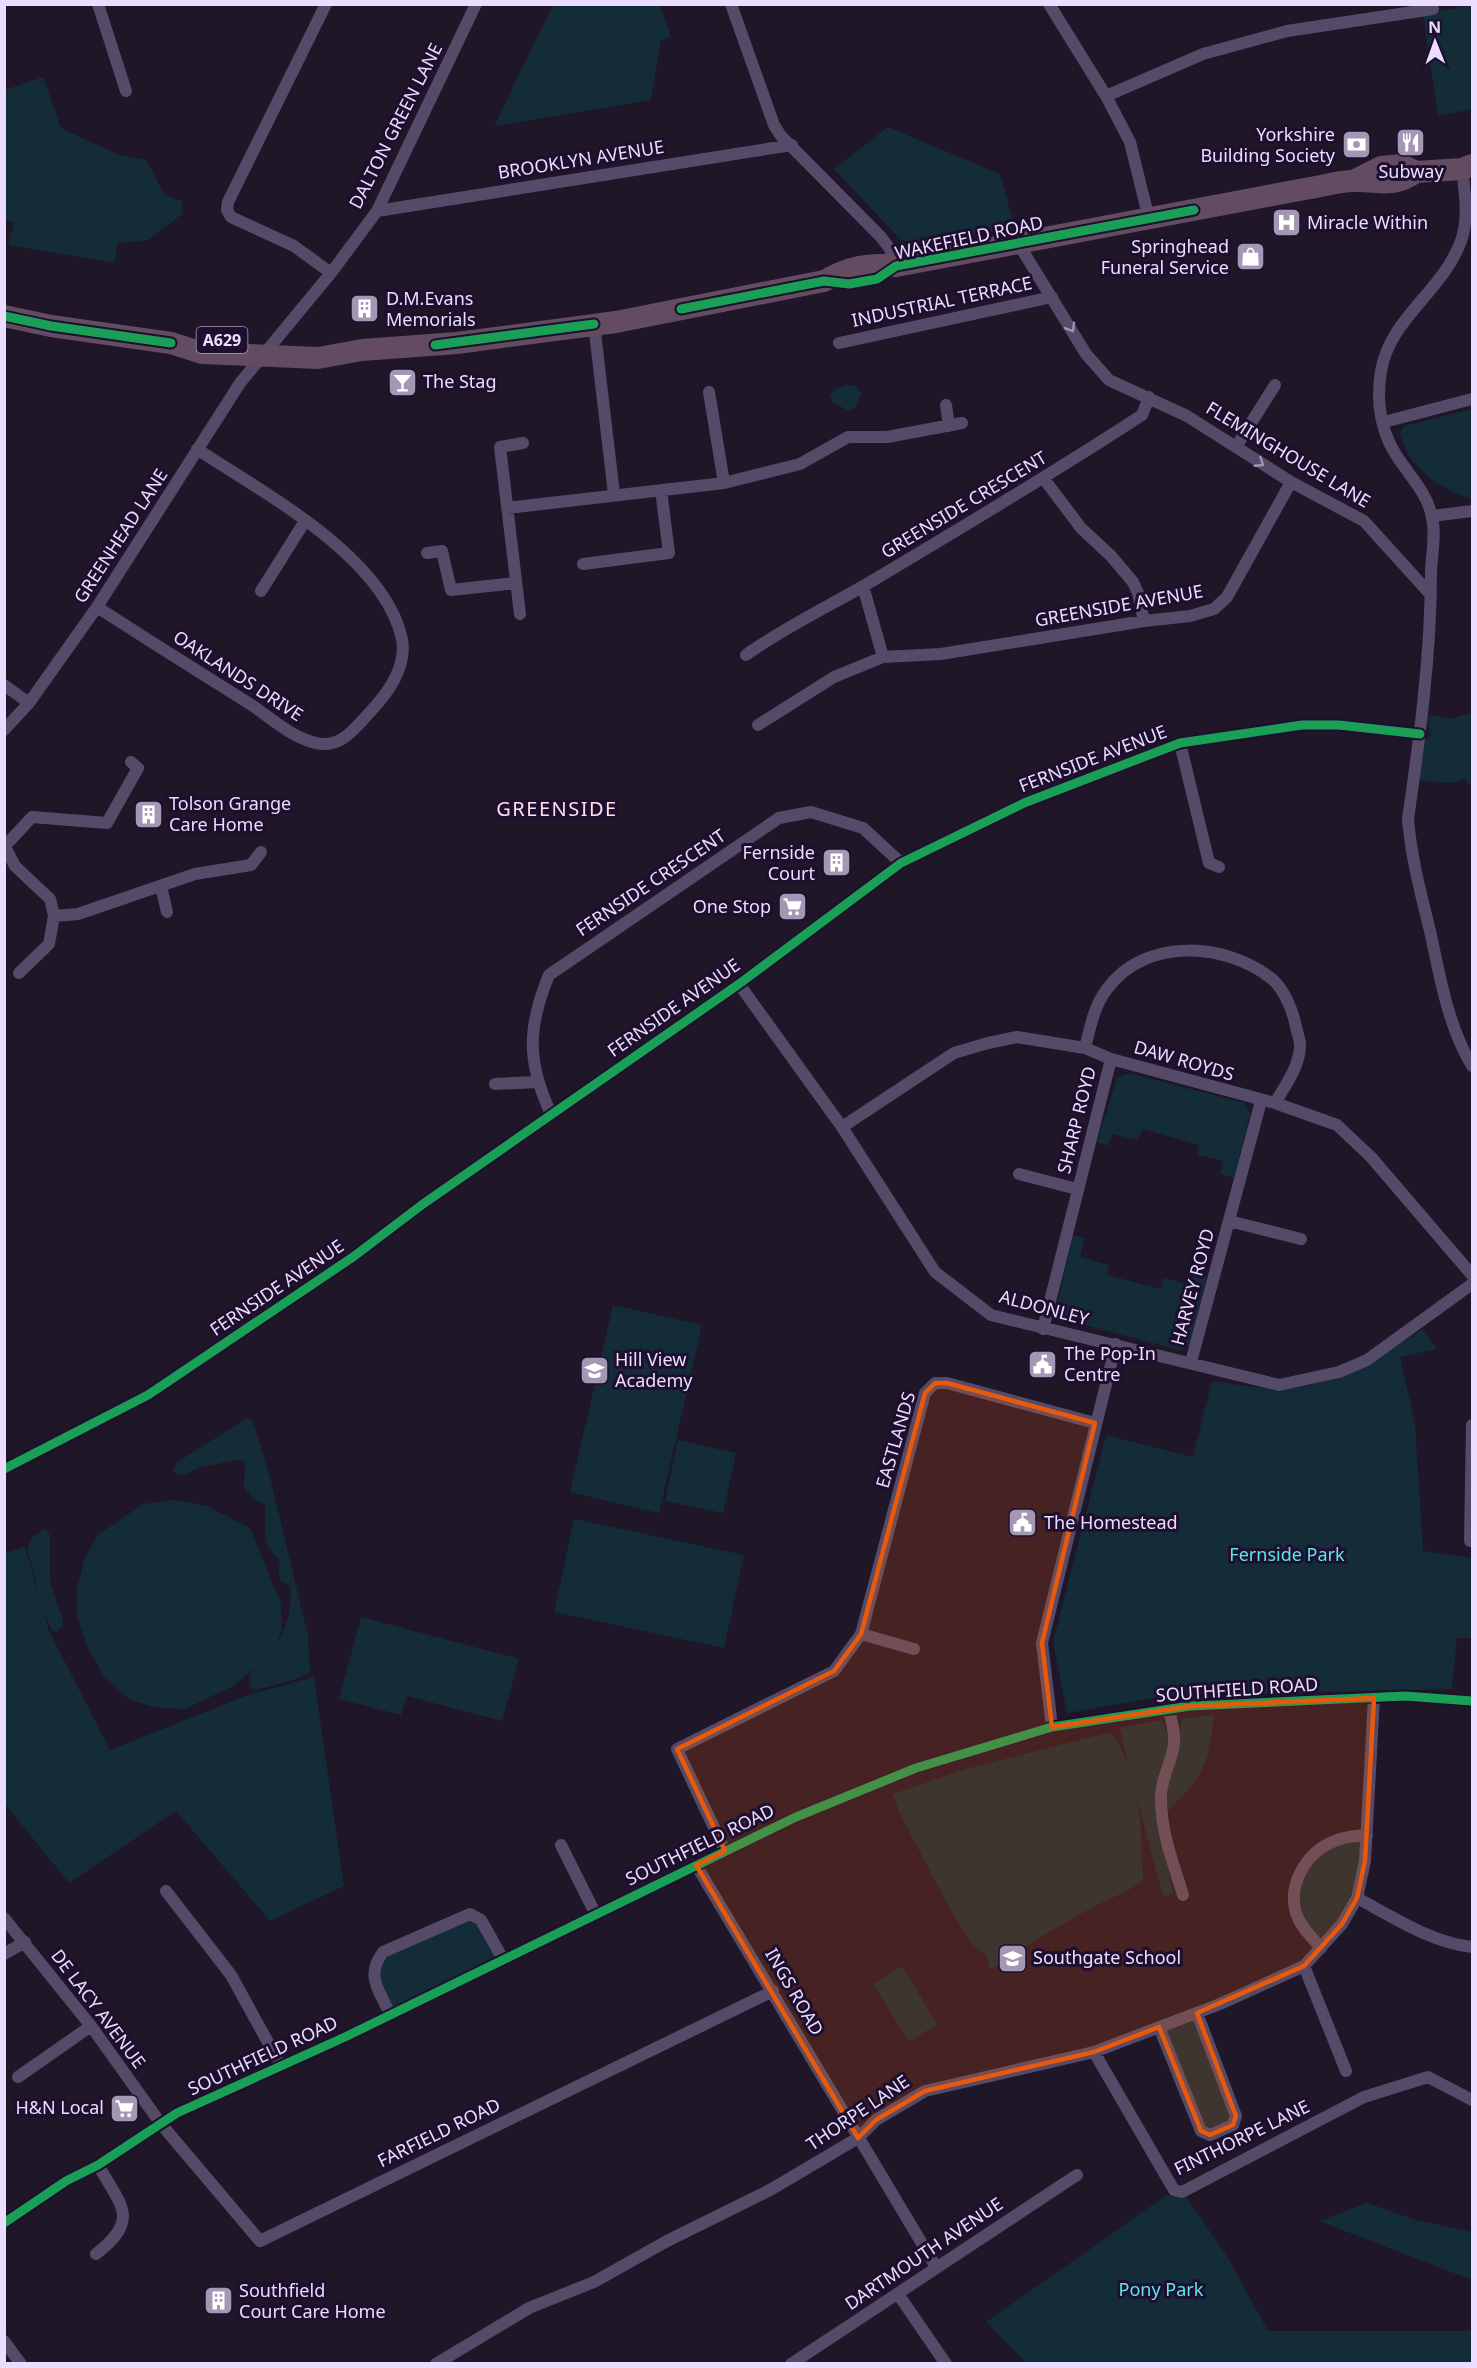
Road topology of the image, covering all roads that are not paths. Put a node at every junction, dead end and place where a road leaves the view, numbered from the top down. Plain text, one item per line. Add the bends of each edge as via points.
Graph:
1 (98, 4) edge
2 (326, 4) edge
3 (476, 4) edge
4 (731, 4) edge
5 (1049, 4) edge
6 (1433, 9) dead end
7 (126, 92) dead end
8 (1106, 96) junction
9 (792, 145) junction
10 (1469, 168) edge
11 (376, 211) junction
12 (1149, 219) junction
13 (1018, 243) junction
14 (896, 266) junction
15 (331, 273) junction
16 (1052, 297) junction
17 (4, 316) edge
18 (594, 324) junction
19 (839, 343) dead end
20 (267, 350) junction
21 (1275, 385) dead end
22 (709, 392) dead end
23 (1149, 397) junction
24 (1473, 399) edge
25 (946, 405) dead end
26 (1383, 423) junction
27 (523, 443) dead end
28 (1236, 447) junction
29 (197, 449) junction
30 (1044, 479) junction
31 (1291, 482) junction
32 (724, 483) junction
33 (661, 489) junction
34 (614, 494) junction
35 (507, 508) junction
36 (1473, 512) edge
37 (1432, 516) junction
38 (305, 521) junction
39 (427, 553) dead end
40 (583, 564) dead end
41 (516, 583) junction
42 (863, 586) junction
43 (261, 591) dead end
44 (1431, 596) junction
45 (97, 607) junction
46 (520, 614) dead end
47 (1143, 621) junction
48 (746, 655) dead end
49 (883, 657) junction
50 (4, 685) edge
51 (29, 703) junction
52 (758, 725) dead end
53 (4, 730) edge
54 (1420, 734) junction
55 (1180, 743) junction
56 (131, 762) dead end
57 (5, 845) edge
58 (261, 852) dead end
59 (901, 863) junction
60 (1219, 867) dead end
61 (161, 886) junction
62 (167, 912) dead end
63 (54, 916) junction
64 (18, 973) dead end
65 (739, 984) junction
66 (1085, 1048) junction
67 (1111, 1059) junction
68 (1473, 1066) edge
69 (537, 1082) junction
70 (495, 1084) dead end
71 (1261, 1101) junction
72 (1275, 1103) junction
73 (552, 1114) junction
74 (842, 1127) junction
75 (1019, 1174) dead end
76 (1077, 1189) junction
77 (1229, 1221) junction
78 (1301, 1239) dead end
79 (1473, 1275) edge
80 (1473, 1284) edge
81 (1043, 1329) junction
82 (1116, 1344) junction
83 (1191, 1362) junction
84 (1095, 1423) junction
85 (1473, 1425) edge
86 (4, 1469) edge
87 (1470, 1541) dead end
88 (861, 1634) junction
89 (914, 1649) dead end
90 (1374, 1698) junction
91 (1473, 1701) edge
92 (1169, 1708) junction
93 (1052, 1727) junction
94 (1367, 1834) junction
95 (561, 1845) dead end
96 (725, 1851) junction
97 (696, 1865) junction
98 (166, 1891) dead end
99 (1183, 1895) dead end
100 (1357, 1898) junction
101 (596, 1915) junction
102 (4, 1918) edge
103 (25, 1942) junction
104 (1472, 1947) edge
105 (1321, 1948) junction
106 (4, 1954) edge
107 (503, 1959) junction
108 (1304, 1966) junction
109 (773, 1991) junction
110 (1197, 2013) junction
111 (390, 2014) junction
112 (91, 2026) junction
113 (1159, 2026) junction
114 (1094, 2052) junction
115 (281, 2066) junction
116 (1346, 2071) dead end
117 (18, 2077) dead end
118 (1473, 2100) edge
119 (161, 2124) junction
120 (858, 2138) junction
121 (98, 2164) junction
122 (1077, 2175) dead end
123 (4, 2223) edge
124 (96, 2254) dead end
125 (936, 2267) junction
126 (898, 2294) junction
127 (4, 2341) edge
128 (21, 2364) edge
129 (436, 2364) edge
130 (791, 2364) edge
131 (946, 2364) edge

1 - 7 street
2 - 15 street via 227,210 231,218 294,246
3 - 11 street, DALTON GREEN LANE
4 - 9 street via 774,125
5 - 8 street
6 - 8 street via 1287,32 1213,51
8 - 12 street via 1130,142
9 - 11 street, BROOKLYN AVENUE
9 - 14 street via 881,237
10 - 12 highway, WAKEFIELD ROAD / A629 via 1416,172 1402,165 1381,167 1353,181
10 - 26 street via 1461,241 1446,269 1402,322 1389,345 1379,390
11 - 15 street, DALTON GREEN LANE
12 - 13 highway, WAKEFIELD ROAD / A629
13 - 14 highway, WAKEFIELD ROAD / A629
13 - 16 street, FLEMINGHOUSE LANE
14 - 18 highway, WAKEFIELD ROAD / A629 via 869,280 849,284 824,281
15 - 20 street, DALTON GREEN LANE
16 - 19 street, INDUSTRIAL TERRACE
16 -> 23 street, FLEMINGHOUSE LANE via 1086,354 1109,380
17 - 20 highway, WAKEFIELD ROAD / A629 via 171,343 202,353
18 - 20 highway, WAKEFIELD ROAD / A629 via 318,358
18 - 34 street
20 - 29 street, GREENHEAD LANE
21 - 28 street
22 - 32 street
23 - 28 street, FLEMINGHOUSE LANE
23 - 30 street, GREENSIDE CRESCENT via 1142,415
24 - 26 street
25 - 32 street via 956,424 887,437 848,436 800,464
26 - 37 street via 1389,443 1417,482
27 - 35 street via 500,447
28 -> 31 street, FLEMINGHOUSE LANE
29 - 38 street, OAKLANDS DRIVE
29 - 45 street, GREENHEAD LANE
30 - 42 street, GREENSIDE CRESCENT
30 - 47 street via 1081,528 1133,582
31 - 44 street, FLEMINGHOUSE LANE via 1364,521
31 - 47 street, GREENSIDE AVENUE via 1227,597 1214,609 1190,616
32 - 33 street
33 - 34 street
33 - 40 street via 669,553
34 - 35 street
35 - 41 street
36 - 37 street
37 - 44 street
38 - 43 street
38 - 45 street, OAKLANDS DRIVE via 346,552 371,580 391,610 402,641 399,668 385,696 344,740 313,743 292,734
39 - 41 street via 442,551 451,590
41 - 46 street
42 - 48 street, GREENSIDE CRESCENT via 784,629
42 - 49 street
44 - 54 street
45 - 51 street, GREENHEAD LANE
47 - 49 street, GREENSIDE AVENUE via 941,654
49 - 52 street, GREENSIDE AVENUE via 834,677
50 - 51 street
51 - 53 street, GREENHEAD LANE
54 - 55 street, FERNSIDE AVENUE via 1302,725
54 - 68 street via 1408,819 1410,847 1447,1004
55 - 59 street, FERNSIDE AVENUE via 1024,803
55 - 60 street via 1209,863
56 - 57 street via 138,768 107,822 32,818
57 - 63 street via 15,866 50,899
58 - 61 street via 251,865 195,874
59 - 65 street, FERNSIDE AVENUE
59 - 69 street, FERNSIDE CRESCENT via 863,828 811,812 779,818 549,975 535,1008 532,1036
61 - 62 street
61 - 63 street via 78,914
63 - 64 street via 49,944
65 - 73 street, FERNSIDE AVENUE
65 - 74 street, ALDONLEY
66 - 67 street, DAW ROYDS
66 - 72 street via 1093,1016 1107,988 1133,966 1165,951 1196,949 1236,960 1273,980 1292,1011 1300,1045 1292,1076
66 - 74 street, DAW ROYDS via 1017,1037 954,1053
67 - 71 street, DAW ROYDS
67 - 76 street, SHARP ROYD
69 - 70 street
69 - 73 street, FERNSIDE CRESCENT
71 - 72 street, DAW ROYDS
71 - 77 street, HARVEY ROYD
72 - 79 street, DAW ROYDS via 1337,1125 1371,1157
73 - 86 street, FERNSIDE AVENUE via 353,1257 148,1395
74 - 81 street, ALDONLEY via 935,1272 991,1315
75 - 76 street, SHARP ROYD
76 - 81 street, SHARP ROYD
77 - 78 street, HARVEY ROYD
77 - 83 street, HARVEY ROYD
80 - 83 street, ALDONLEY via 1367,1360 1339,1372 1278,1385
81 - 82 street, ALDONLEY
82 - 83 street, ALDONLEY
82 - 84 street
84 - 88 street, EASTLANDS via 935,1383 925,1393
84 - 93 street via 1042,1643
85 - 87 street
88 - 89 street
88 - 96 street, EASTLANDS via 834,1671 677,1749
90 - 91 street, SOUTHFIELD ROAD
90 - 92 street, SOUTHFIELD ROAD
90 - 94 street, THORPE LANE
92 - 93 street, SOUTHFIELD ROAD
92 - 99 street via 1175,1735 1164,1772 1162,1816
93 - 96 street, SOUTHFIELD ROAD via 916,1768
94 - 100 street, THORPE LANE
94 - 105 street via 1329,1843 1305,1863 1297,1877 1295,1909 1300,1923
95 - 101 street
96 - 97 street, SOUTHFIELD ROAD
97 - 101 street, SOUTHFIELD ROAD
97 - 109 street, INGS ROAD
98 - 115 street via 231,1975
100 - 104 street via 1437,1939
100 - 105 street, THORPE LANE via 1342,1924
101 - 107 street, SOUTHFIELD ROAD
102 - 103 street, DE LACY AVENUE
103 - 106 street
103 - 112 street, DE LACY AVENUE
105 - 108 street, THORPE LANE
107 - 111 street, SOUTHFIELD ROAD
107 - 111 street via 481,1920 470,1914 383,1952 374,1964 373,1978
108 - 110 street, THORPE LANE
108 - 116 street
109 - 119 street, FARFIELD ROAD via 260,2241
109 - 120 street, INGS ROAD
110 - 113 street, THORPE LANE
110 - 113 street via 1236,2116 1233,2125 1210,2135 1201,2131
111 - 115 street, SOUTHFIELD ROAD
112 - 117 street
112 - 119 street, DE LACY AVENUE
113 - 114 street, THORPE LANE
114 - 118 street, FINTHORPE LANE via 1163,2173 1174,2190 1182,2192 1364,2097 1428,2077
114 - 120 street, THORPE LANE via 925,2091 876,2120
115 - 119 street, SOUTHFIELD ROAD
119 - 121 street, SOUTHFIELD ROAD
120 - 125 street, INGS ROAD
120 - 129 street, THORPE LANE via 770,2190 594,2282 529,2308
121 - 123 street, SOUTHFIELD ROAD
121 - 124 street via 123,2207 123,2223 114,2240
122 - 125 street, DARTMOUTH AVENUE
125 - 126 street, DARTMOUTH AVENUE
126 - 130 street, DARTMOUTH AVENUE
126 - 131 street
127 - 128 street

